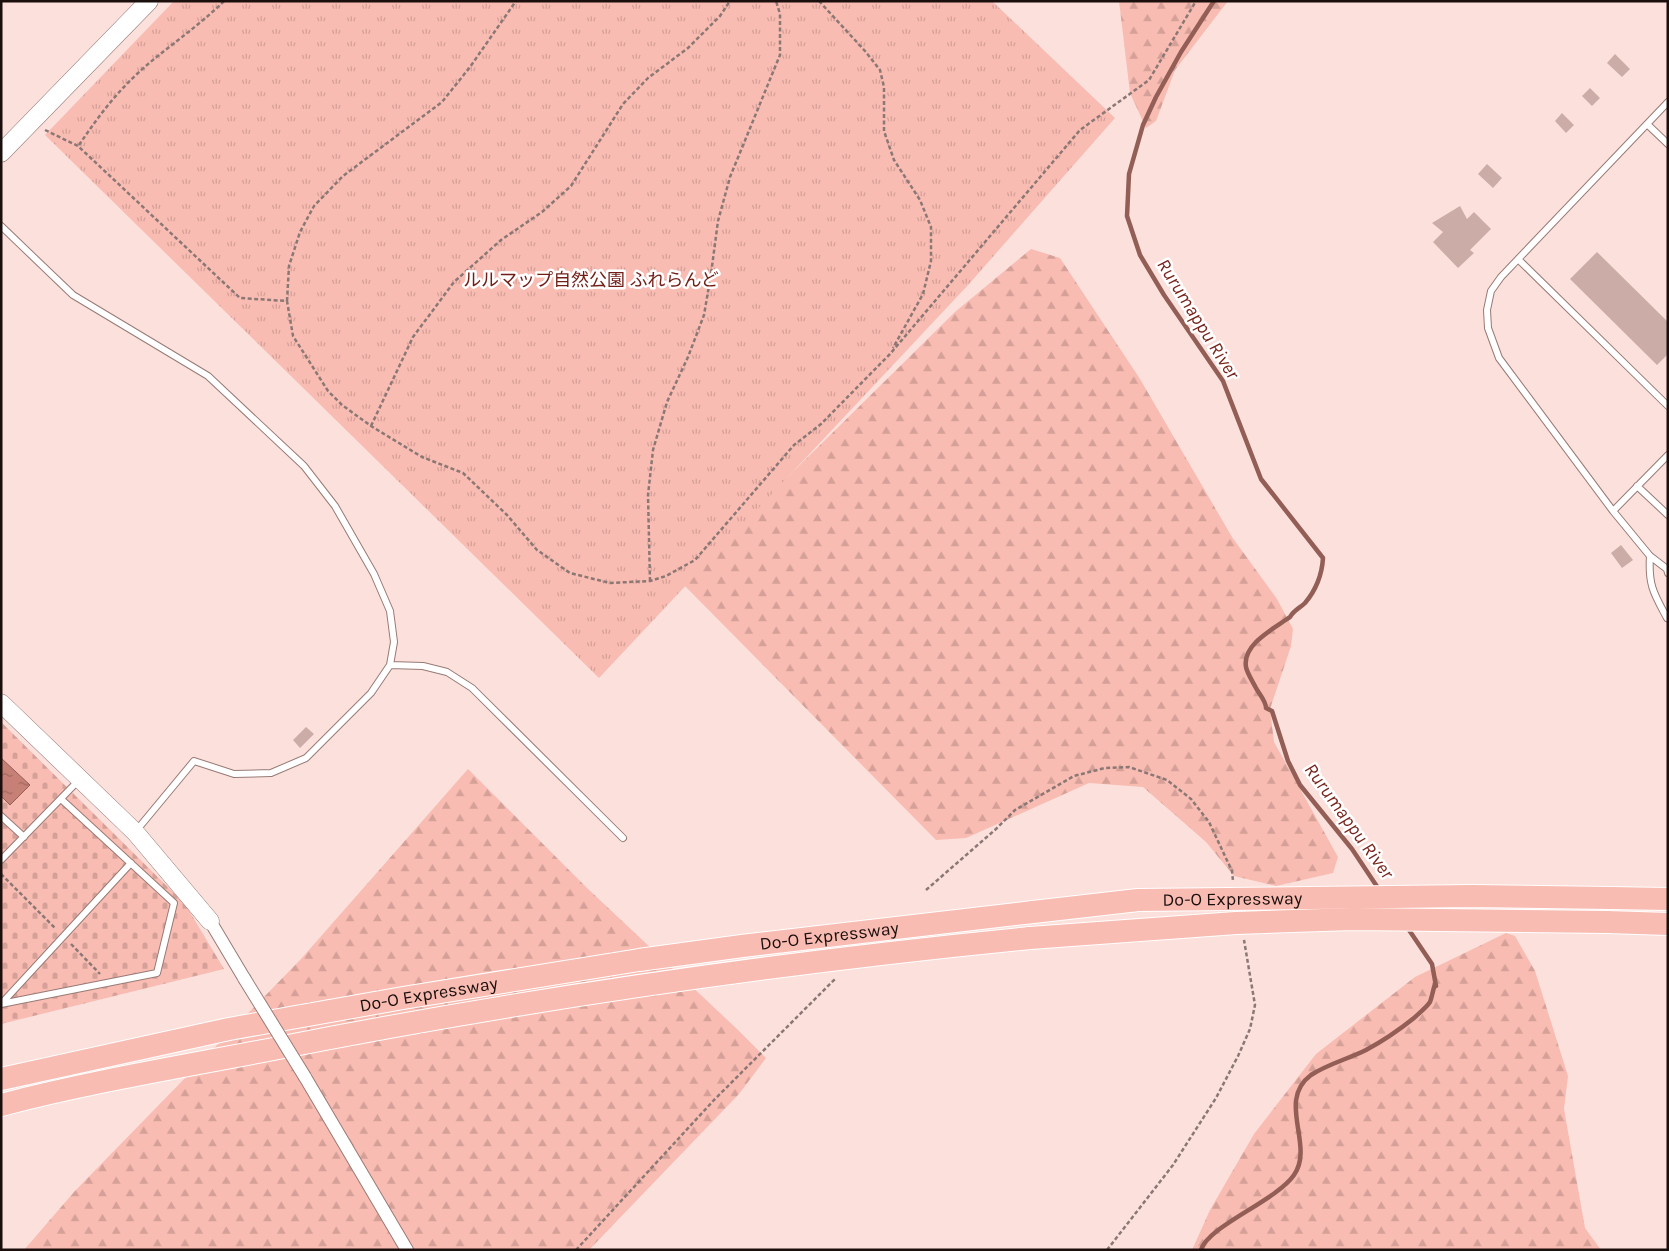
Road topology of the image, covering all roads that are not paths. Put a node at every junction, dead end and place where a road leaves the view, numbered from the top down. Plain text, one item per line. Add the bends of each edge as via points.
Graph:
1 (149, 1) edge
2 (1668, 102) edge
3 (1647, 124) junction
4 (1668, 144) edge
5 (1, 154) edge
6 (1, 226) edge
7 (1518, 260) junction
8 (1668, 406) edge
9 (1668, 455) edge
10 (1638, 486) junction
11 (1613, 510) junction
12 (1668, 515) edge
13 (1650, 556) junction
14 (1668, 572) edge
15 (1668, 614) edge
16 (1667, 618) edge
17 (1668, 622) edge
18 (390, 665) junction
19 (1, 703) edge
20 (80, 779) junction
21 (61, 799) junction
22 (1, 816) edge
23 (135, 832) junction
24 (24, 837) junction
25 (623, 838) dead end
26 (1, 860) edge
27 (131, 863) junction
28 (1668, 899) edge
29 (210, 922) joint
30 (1668, 924) edge
31 (1, 1004) edge
32 (1, 1079) edge
33 (1, 1105) edge
34 (407, 1250) edge

1 - 5 street
2 - 3 lane
3 - 4 lane
3 - 7 lane
6 - 18 lane via 73,295 208,376 304,466 335,506 374,574 390,611 394,642
7 - 8 lane
7 - 11 lane via 1491,291 1487,310 1488,328 1499,358
9 - 10 lane
10 - 11 lane
10 - 12 lane
11 - 13 lane
13 - 14 lane
13 - 16 lane via 1653,593
15 - 16 lane
16 - 17 lane
18 - 23 lane via 371,693 306,758 271,774 234,774 194,761
18 - 25 lane via 423,666 447,672 472,688
19 - 20 street
20 - 21 lane
20 - 23 street
21 - 24 lane
21 - 27 lane
22 - 24 lane
23 - 29 street
24 - 26 lane
27 - 31 lane
27 - 31 lane via 174,903 157,973
28 - 32 highway, Do-O Expressway, bridge via 1472,896 1138,900 639,960 229,1029
29 - 34 street, bridge
30 - 33 highway, Do-O Expressway, bridge via 1354,919 1236,923 1030,938 737,971 413,1022 79,1086

